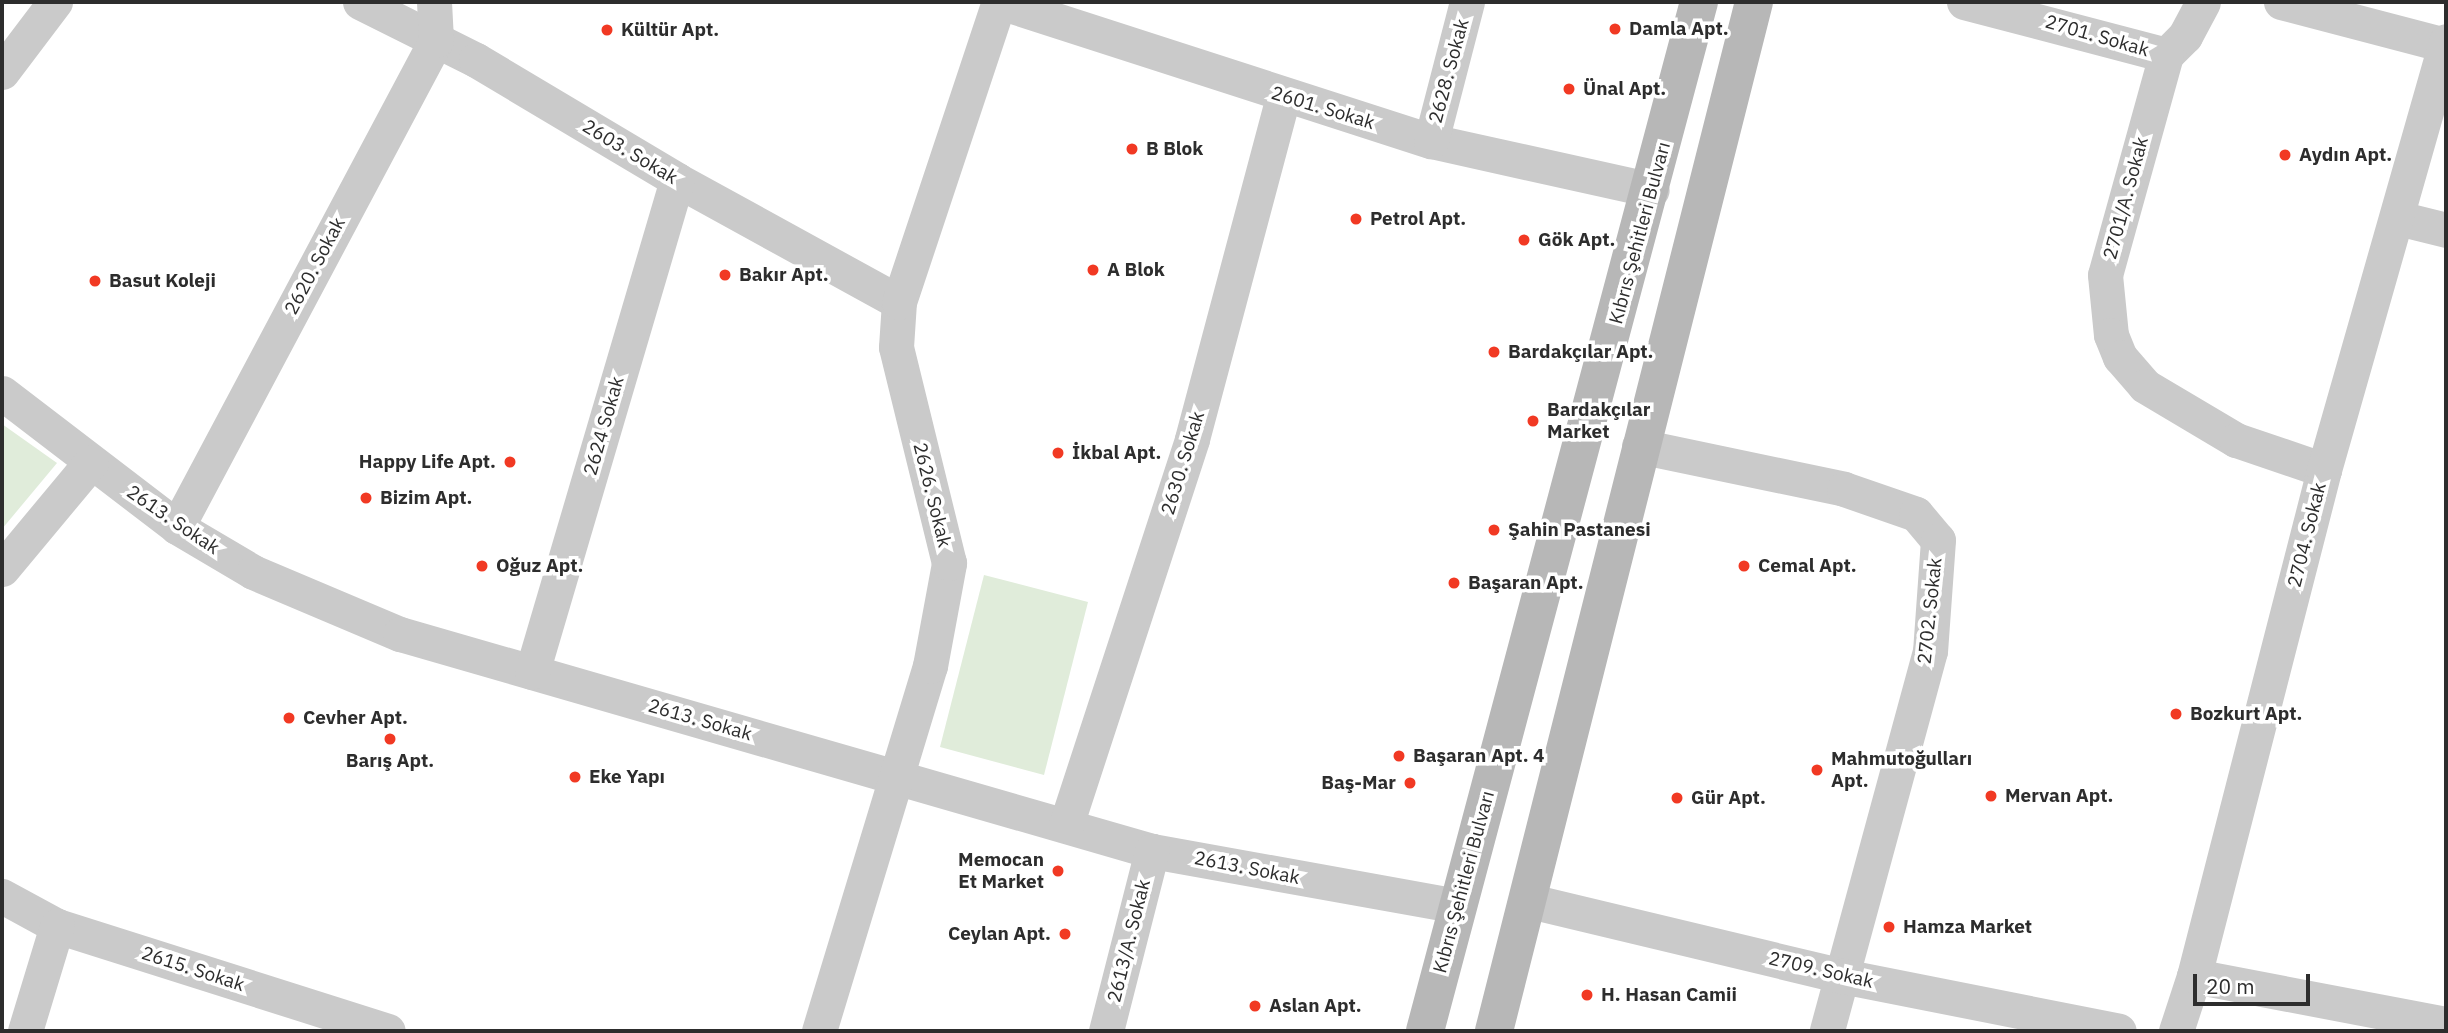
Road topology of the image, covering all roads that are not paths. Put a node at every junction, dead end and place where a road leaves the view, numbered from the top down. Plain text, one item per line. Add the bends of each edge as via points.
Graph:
1 (55, 2) edge
2 (360, 2) edge
3 (434, 2) edge
4 (1000, 2) edge
5 (1467, 2) edge
6 (1699, 2) edge
7 (1754, 2) edge
8 (1964, 2) edge
9 (2203, 2) edge
10 (2281, 2) edge
11 (436, 40) junction
12 (2446, 43) edge
13 (2166, 55) junction
14 (2, 72) edge
15 (1283, 97) junction
16 (1430, 141) junction
17 (677, 180) junction
18 (1652, 190) junction
19 (2398, 218) junction
20 (2446, 230) edge
21 (899, 302) junction
22 (2, 393) edge
23 (1639, 446) junction
24 (91, 461) junction
25 (2324, 470) junction
26 (177, 527) junction
27 (2, 569) edge
28 (532, 672) junction
29 (895, 775) junction
30 (1066, 825) junction
31 (1152, 851) junction
32 (2, 896) edge
33 (1526, 900) junction
34 (1457, 906) junction
35 (57, 926) junction
36 (1842, 976) junction
37 (2194, 976) junction
38 (2396, 1022) edge
39 (2446, 1024) edge
40 (25, 1031) edge
41 (388, 1031) edge
42 (819, 1031) edge
43 (1106, 1031) edge
44 (1425, 1031) edge
45 (1494, 1031) edge
46 (1827, 1031) edge
47 (2119, 1031) edge
48 (2176, 1031) edge

1 - 14 street
2 - 11 street, 2603. Sokak
3 - 11 street
4 - 15 street, 2601. Sokak
4 - 21 street, 2626. Sokak
5 - 16 street, 2628. Sokak
6 - 18 main road, Kıbrıs Şehitleri Bulvarı
7 - 23 main road
8 - 13 street, 2701. Sokak
9 - 13 street, 2701. Sokak via 2185,36
10 - 12 street
11 - 17 street, 2603. Sokak
11 - 26 street, 2620. Sokak
12 - 19 street, 2704. Sokak
13 - 25 street, 2701/A. Sokak via 2105,275 2111,335 2120,357 2146,386 2236,440
15 - 16 street, 2601. Sokak
15 - 30 street, 2630. Sokak via 1192,439
16 - 18 street, 2601. Sokak
17 - 21 street, 2603. Sokak
17 - 28 street, 2624 Sokak
18 - 34 main road, Kıbrıs Şehitleri Bulvarı
19 - 20 street
19 - 25 street, 2704. Sokak
21 - 29 street, 2626. Sokak via 896,348 949,563 930,666
22 - 24 street, 2613. Sokak
23 - 33 main road
23 - 36 street, 2702. Sokak via 1844,489 1916,514 1938,540 1930,651
24 - 26 street, 2613. Sokak
24 - 27 street
25 - 37 street, 2704. Sokak
26 - 28 street, 2613. Sokak via 253,572 400,634
28 - 29 street, 2613. Sokak
29 - 30 street, 2613. Sokak
29 - 42 street, 2626. Sokak
30 - 31 street, 2613. Sokak
31 - 34 street, 2613. Sokak
31 - 43 street, 2613/A. Sokak
32 - 35 street, 2615. Sokak
33 - 36 street, 2709. Sokak
33 - 45 main road
34 - 44 main road, Kıbrıs Şehitleri Bulvarı
35 - 40 street
35 - 41 street, 2615. Sokak
36 - 46 street, 2702. Sokak
36 - 47 street, 2709. Sokak
37 - 38 street
37 - 48 street, 2704. Sokak
38 - 39 street

